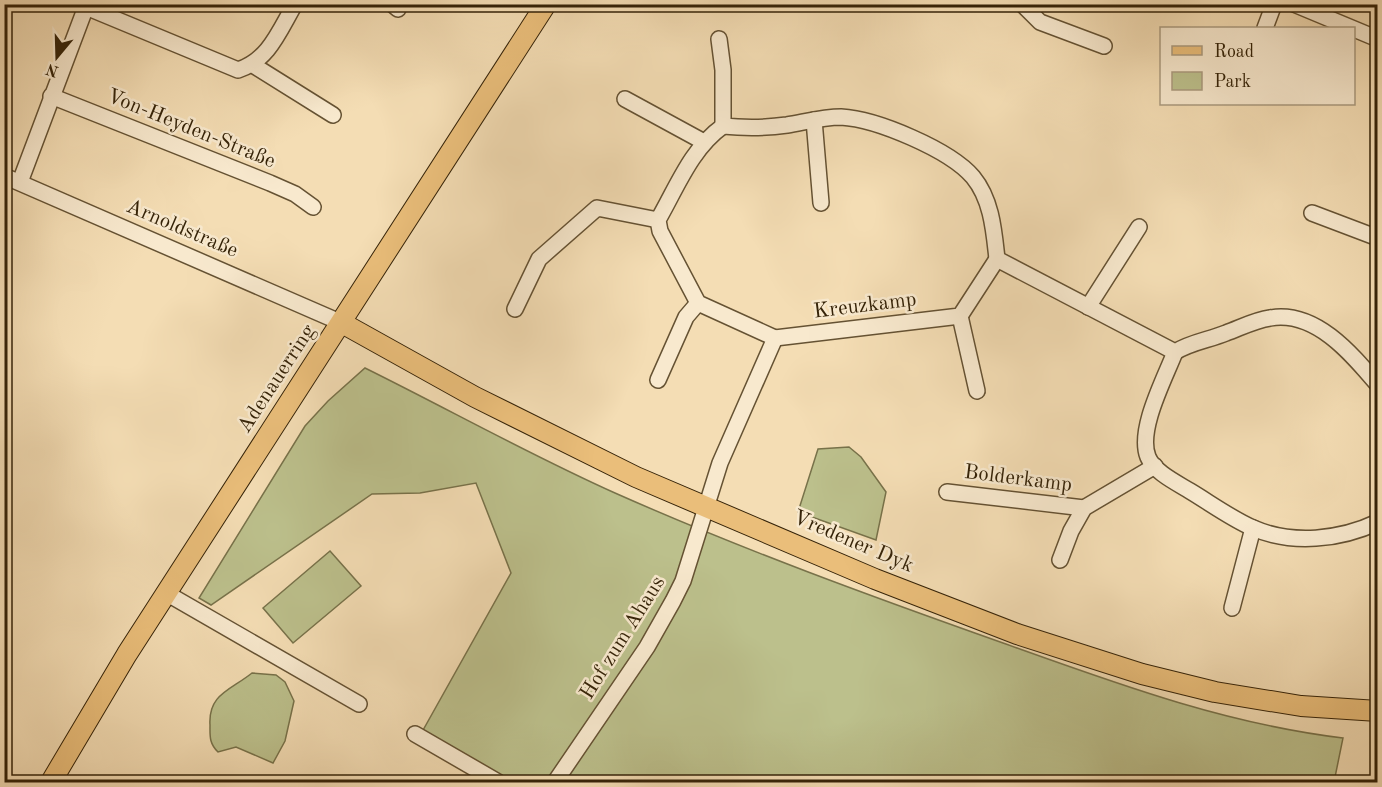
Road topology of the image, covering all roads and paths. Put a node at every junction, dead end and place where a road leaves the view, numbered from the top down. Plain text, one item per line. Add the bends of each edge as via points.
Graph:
1 (295, 4) edge
2 (546, 4) edge
3 (1022, 4) edge
4 (1274, 4) edge
5 (1294, 4) edge
6 (86, 6) edge
7 (1265, 27) edge
8 (1349, 27) edge
9 (1355, 30) edge
10 (719, 39) dead end
11 (1377, 39) edge
12 (1104, 46) dead end
13 (253, 65) junction
14 (51, 96) junction
15 (625, 99) dead end
16 (333, 115) dead end
17 (814, 120) junction
18 (723, 126) junction
19 (704, 142) junction
20 (4, 176) edge
21 (20, 182) junction
22 (821, 203) dead end
23 (313, 207) dead end
24 (1312, 213) dead end
25 (658, 220) junction
26 (1139, 226) dead end
27 (1377, 238) edge
28 (997, 260) junction
29 (698, 303) junction
30 (1088, 307) junction
31 (515, 309) dead end
32 (960, 316) junction
33 (342, 323) junction
34 (775, 338) junction
35 (1168, 349) junction
36 (658, 380) dead end
37 (1377, 385) edge
38 (977, 392) dead end
39 (1155, 466) junction
40 (947, 492) dead end
41 (706, 506) junction
42 (1084, 508) junction
43 (1377, 522) edge
44 (1253, 528) junction
45 (1060, 560) dead end
46 (166, 593) junction
47 (1232, 608) dead end
48 (359, 704) dead end
49 (1377, 711) edge
50 (415, 734) dead end
51 (51, 783) edge
52 (498, 783) edge
53 (555, 783) edge

1 - 13 street via 263,57
2 - 33 main road, Adenauerring
3 - 12 street via 1040,22
4 - 7 street
5 - 8 street
6 - 13 street via 238,69
6 - 14 street
9 - 11 street
10 - 18 street
13 - 16 street
14 - 21 street
14 - 23 street, Von-Heyden-Straße via 270,183
15 - 19 street
17 - 18 street via 771,127
17 - 22 street
17 - 28 street via 860,120 928,146 954,162 973,177 984,196 992,219
18 - 19 street
19 - 25 street
20 - 21 street, Arnoldstraße
21 - 33 street, Arnoldstraße
24 - 27 street
25 - 29 street
25 - 31 street via 597,208 539,259
26 - 30 street
28 - 30 street
28 - 32 street
29 - 34 street
29 - 36 street via 686,317
30 - 35 street
32 - 34 street, Kreuzkamp
32 - 38 street
33 - 41 main road, Vredener Dyk via 566,444
33 - 46 main road, Adenauerring
34 - 41 street via 720,463
35 - 37 street via 1205,341 1269,318 1290,317 1319,329
35 - 39 street via 1148,426 1148,458
39 - 42 street, Bolderkamp
39 - 44 street
40 - 42 street, Bolderkamp
41 - 49 main road, Vredener Dyk via 875,579 1017,634 1142,674 1215,692 1301,706
41 - 53 street, Hof zum Ahaus via 683,581 662,622
42 - 45 street, Bolderkamp
43 - 44 street via 1347,533 1311,539
44 - 47 street
46 - 48 street
46 - 51 main road, Adenauerring via 108,683
50 - 52 street

